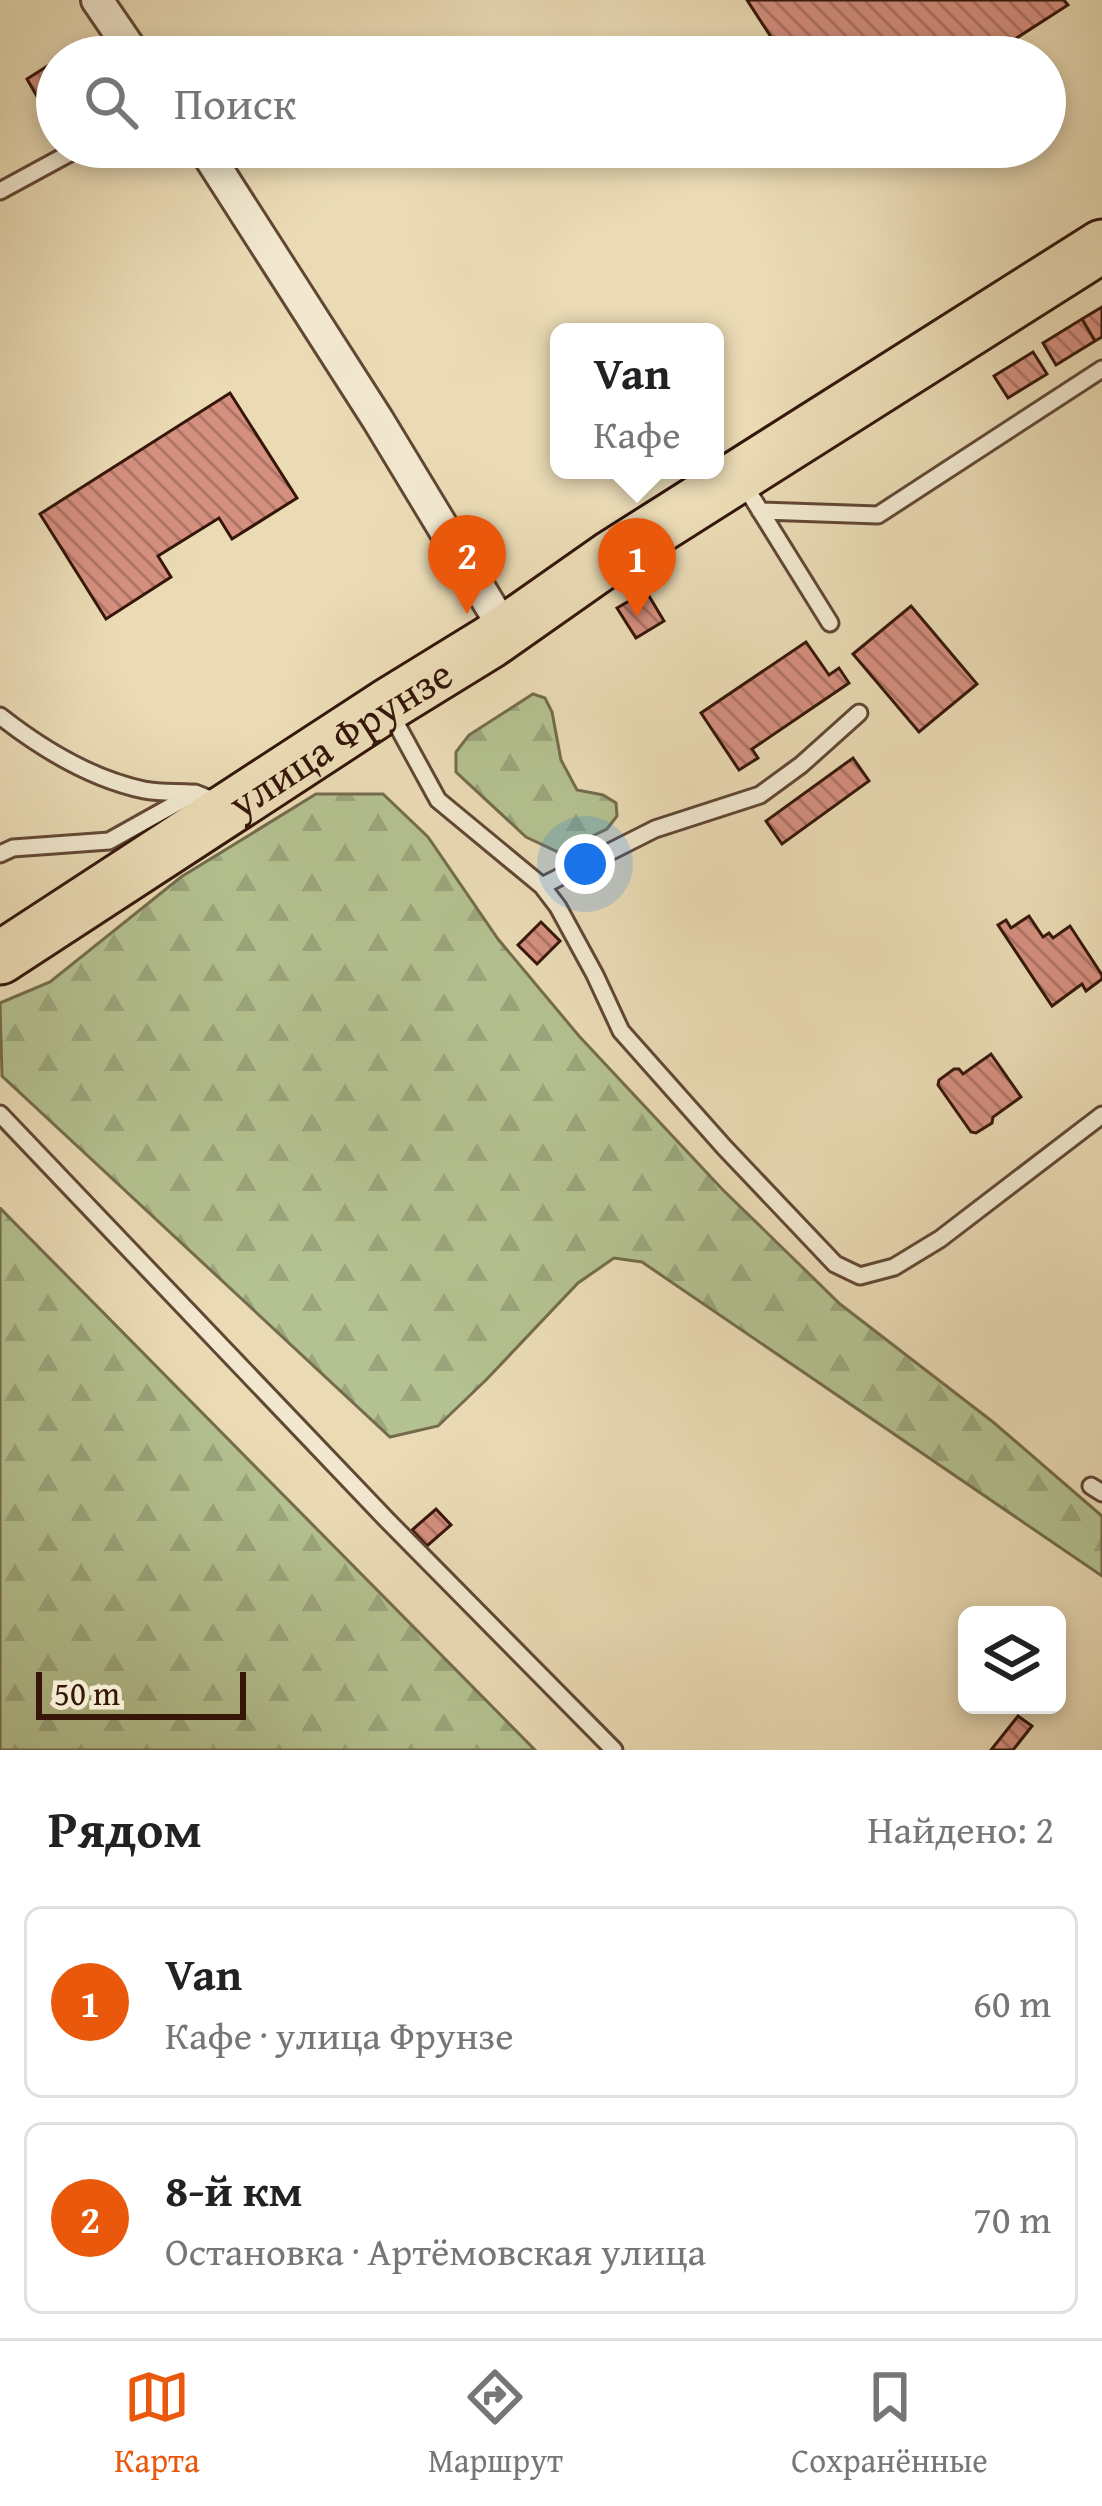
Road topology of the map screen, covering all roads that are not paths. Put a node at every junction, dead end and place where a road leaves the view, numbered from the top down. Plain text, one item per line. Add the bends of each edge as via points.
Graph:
1 (97, 0) edge
2 (122, 36) edge
3 (41, 168) edge
4 (216, 168) edge
5 (0, 190) edge
6 (1102, 246) edge
7 (1102, 370) edge
8 (750, 494) junction
9 (830, 623) dead end
10 (505, 630) junction
11 (386, 706) junction
12 (859, 713) dead end
13 (0, 716) edge
14 (214, 800) junction
15 (0, 854) edge
16 (542, 886) junction
17 (0, 958) edge
18 (0, 1114) edge
19 (1102, 1115) edge
20 (614, 1750) edge

1 - 2 street
3 - 5 lane
4 - 10 street
6 - 8 main road, улица Фрунзе
7 - 8 lane via 878,514
8 - 9 lane
8 - 10 main road, улица Фрунзе via 578,579
10 - 11 main road, улица Фрунзе
11 - 14 main road, улица Фрунзе
11 - 16 lane via 438,800
12 - 16 lane via 760,796 655,829
13 - 14 lane via 102,778
14 - 15 lane via 109,842
14 - 17 main road, улица Фрунзе
16 - 19 lane via 621,1031 835,1264 860,1276 894,1267 940,1239
18 - 20 lane

